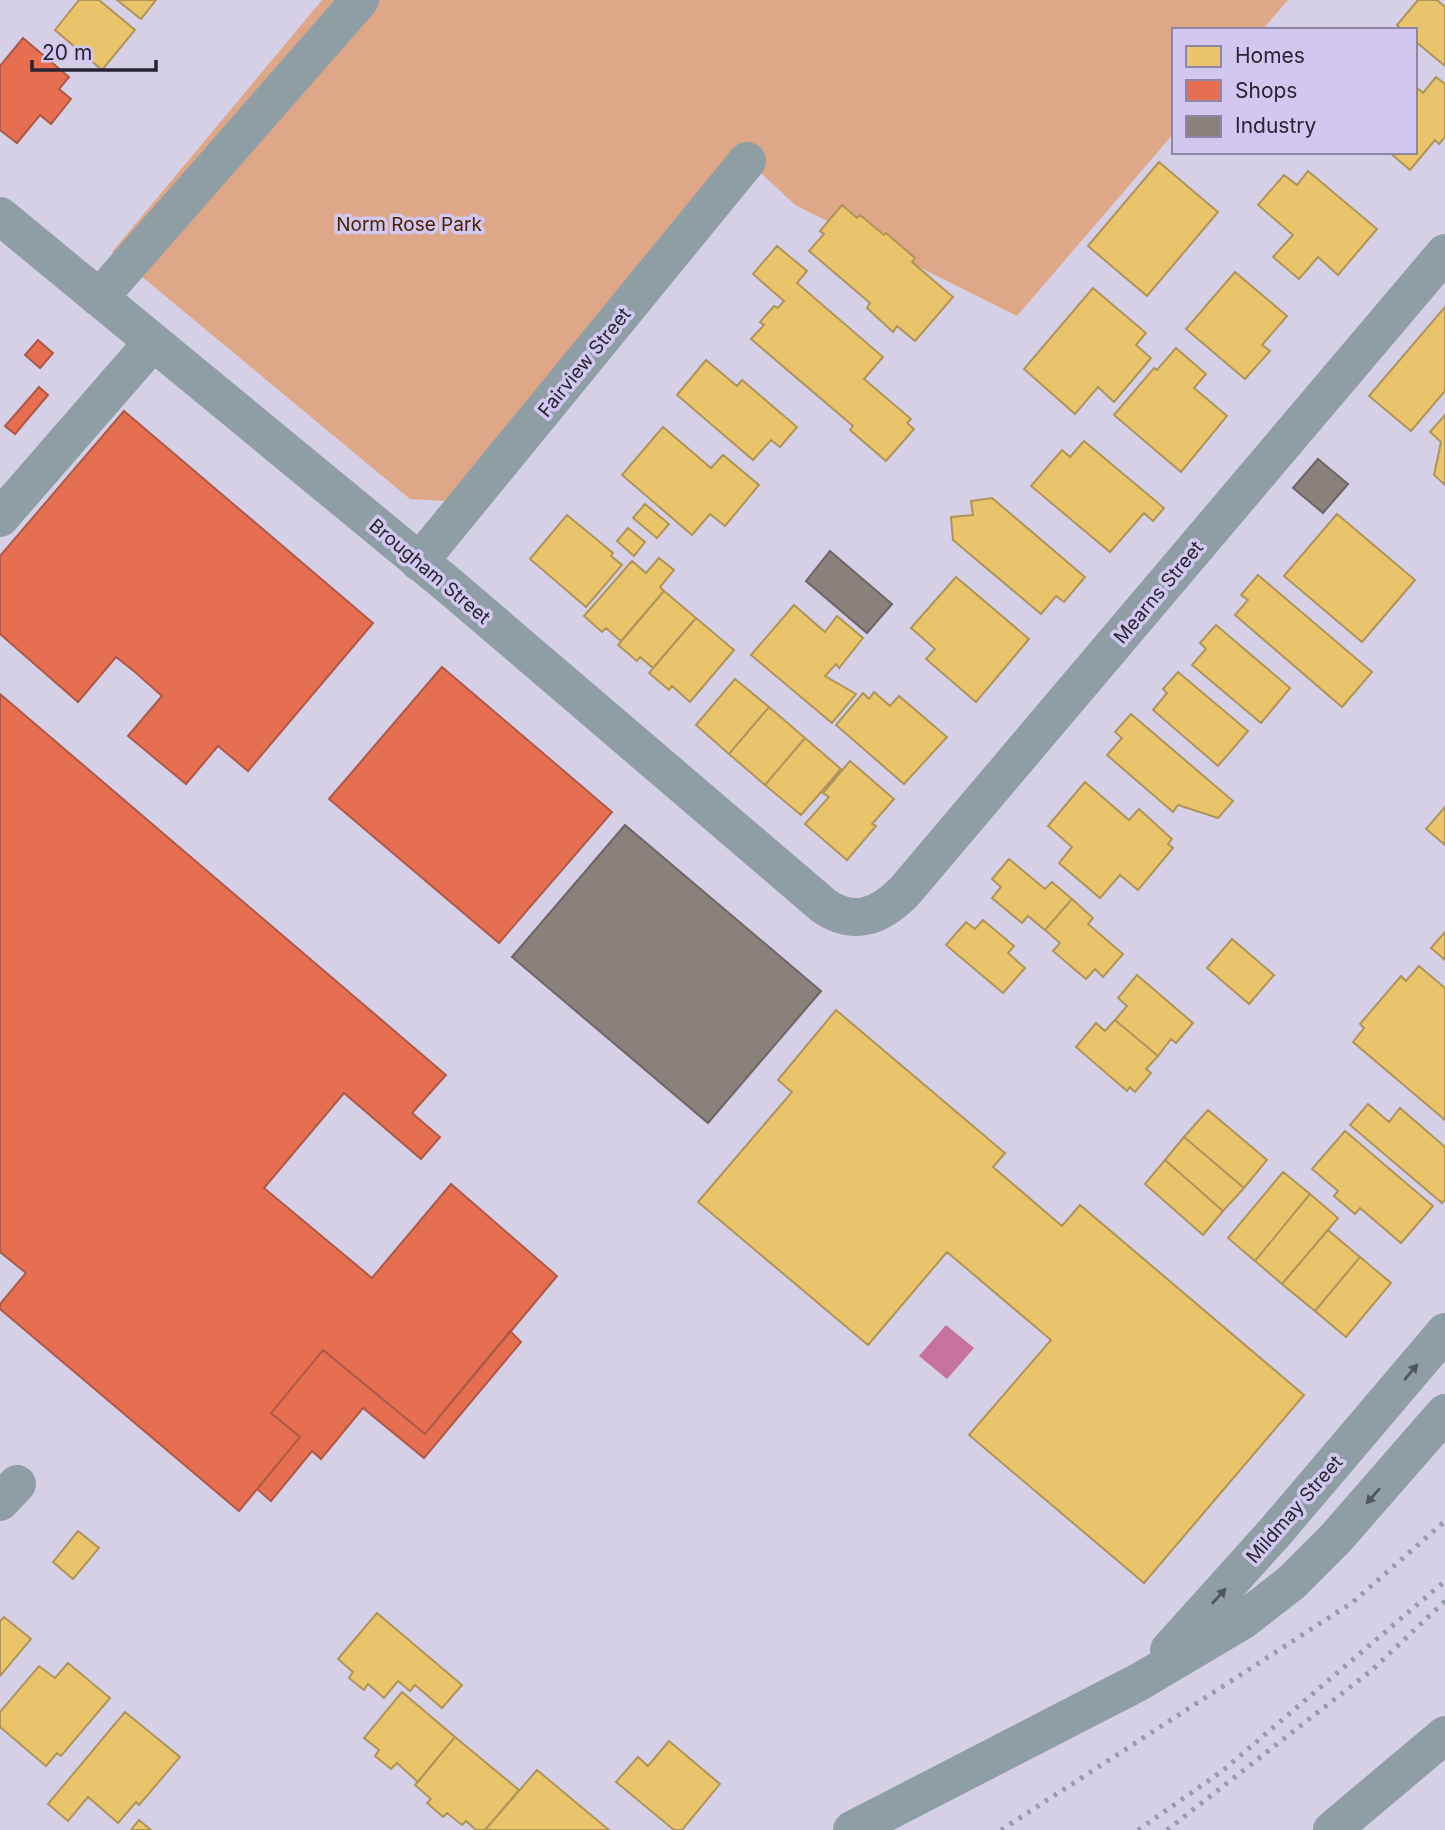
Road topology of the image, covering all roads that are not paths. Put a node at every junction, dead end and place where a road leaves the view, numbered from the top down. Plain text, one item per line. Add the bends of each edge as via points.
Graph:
1 (360, 0) edge
2 (747, 161) dead end
3 (0, 216) edge
4 (1445, 253) edge
5 (99, 298) junction
6 (153, 342) junction
7 (0, 518) edge
8 (419, 562) junction
9 (862, 919) joint
10 (1445, 1332) edge
11 (1445, 1413) edge
12 (1139, 1682) junction
13 (1445, 1735) edge
14 (852, 1830) edge
15 (1332, 1830) edge

1 - 5 street
2 - 8 street, Fairview Street
3 - 5 street, Brougham Street
4 - 9 street, Mearns Street via 904,892 886,908
5 - 6 street, Brougham Street
6 - 7 street
6 - 8 street, Brougham Street
8 - 9 street, Brougham Street via 824,906
12 -> 10 street, Mildmay Street via 1276,1531
11 -> 12 street, Mildmay Street via 1336,1538 1290,1583 1242,1620
12 - 14 street, Mildmay Street
13 - 15 street

